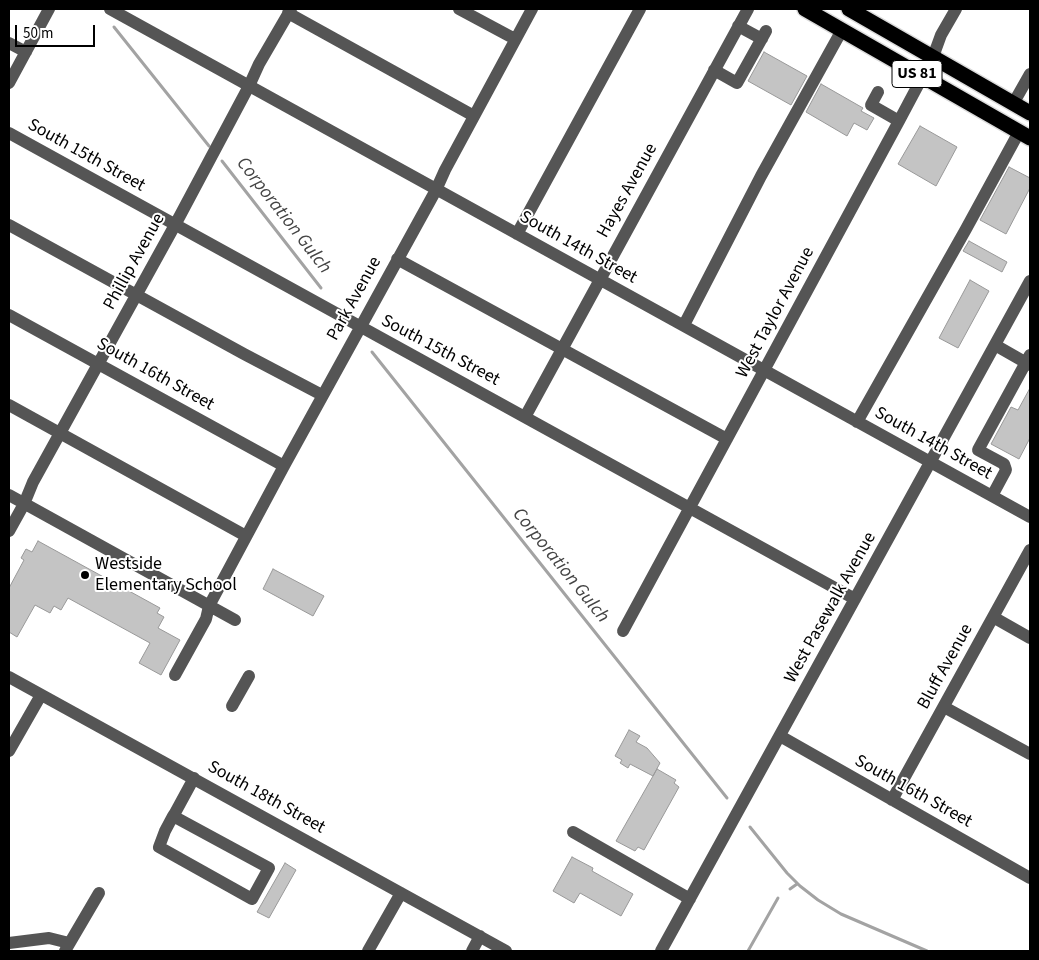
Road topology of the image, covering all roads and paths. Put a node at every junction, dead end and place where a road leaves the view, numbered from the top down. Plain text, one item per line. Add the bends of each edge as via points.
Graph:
1 (49, 9) edge
2 (110, 9) edge
3 (459, 9) edge
4 (532, 9) edge
5 (640, 9) edge
6 (748, 9) edge
7 (805, 9) edge
8 (851, 9) edge
9 (956, 9) edge
10 (290, 11) edge
11 (738, 26) junction
12 (842, 30) junction
13 (514, 39) junction
14 (9, 43) edge
15 (26, 52) junction
16 (933, 57) junction
17 (714, 70) junction
18 (1030, 74) edge
19 (922, 78) junction
20 (9, 83) edge
21 (249, 86) junction
22 (878, 92) dead end
23 (1013, 104) junction
24 (1030, 113) edge
25 (474, 116) junction
26 (899, 121) junction
27 (9, 133) edge
28 (1024, 135) edge
29 (436, 190) junction
30 (9, 224) edge
31 (175, 225) junction
32 (516, 234) junction
33 (397, 259) junction
34 (600, 279) junction
35 (1029, 288) edge
36 (136, 295) junction
37 (9, 315) edge
38 (684, 325) junction
39 (359, 327) junction
40 (995, 345) junction
41 (562, 348) junction
42 (1029, 361) edge
43 (99, 364) junction
44 (765, 370) junction
45 (322, 396) junction
46 (9, 405) edge
47 (525, 417) junction
48 (857, 422) junction
49 (60, 433) junction
50 (727, 439) junction
51 (931, 462) junction
52 (284, 466) junction
53 (9, 495) edge
54 (992, 496) junction
55 (24, 504) junction
56 (690, 508) junction
57 (1030, 517) edge
58 (9, 531) edge
59 (246, 536) junction
60 (1030, 550) edge
61 (855, 599) junction
62 (209, 606) junction
63 (993, 617) junction
64 (234, 620) dead end
65 (623, 632) dead end
66 (1030, 638) edge
67 (175, 675) dead end
68 (249, 676) dead end
69 (9, 677) edge
70 (40, 695) junction
71 (232, 706) dead end
72 (944, 707) junction
73 (780, 736) junction
74 (9, 751) edge
75 (1030, 754) edge
76 (194, 778) junction
77 (892, 800) junction
78 (173, 816) junction
79 (573, 832) dead end
80 (1030, 878) edge
81 (99, 893) dead end
82 (401, 893) junction
83 (690, 899) junction
84 (480, 936) junction
85 (9, 943) edge
86 (67, 947) edge
87 (368, 951) edge
88 (472, 951) edge
89 (506, 951) edge
90 (661, 951) edge

1 - 15 street
2 - 21 street, South 14th Street
3 - 13 street
4 - 13 street, Park Avenue
5 - 32 street
6 - 11 street, Hayes Avenue
7 - 12 highway, US 81
8 - 16 highway, US 81
9 - 16 street, West Taylor Avenue
10 - 21 street, Phillip Avenue
10 - 25 street
11 - 17 street, Hayes Avenue
11 - 17 street via 764,35 737,83
12 - 19 highway, US 81
12 - 38 street
13 - 25 street, Park Avenue
14 - 15 street
15 - 20 street
16 - 19 street, West Taylor Avenue
16 - 23 highway, US 81
17 - 34 street, Hayes Avenue
18 - 23 street
19 - 26 street, West Taylor Avenue
19 - 28 highway, US 81
21 - 29 street, South 14th Street
21 - 31 street, Phillip Avenue
22 - 26 street via 871,105
23 - 24 highway, US 81
25 - 29 street, Park Avenue
26 - 44 street, West Taylor Avenue
27 - 31 street, South 15th Street
28 - 48 street via 966,229
29 - 32 street, South 14th Street
29 - 33 street, Park Avenue
30 - 36 street
31 - 36 street, Phillip Avenue
31 - 39 street, South 15th Street
32 - 34 street, South 14th Street
33 - 39 street, Park Avenue
33 - 41 street
34 - 38 street, South 14th Street
34 - 41 street, Hayes Avenue
35 - 40 street, West Pasewalk Avenue
36 - 43 street, Phillip Avenue
36 - 45 street
37 - 43 street, South 16th Street
38 - 44 street, South 14th Street
39 - 45 street, Park Avenue
39 - 47 street, South 15th Street
40 - 42 street
40 - 51 street, West Pasewalk Avenue
41 - 47 street, Hayes Avenue
41 - 50 street
42 - 54 street via 978,450 1004,464 1006,470
43 - 49 street, Phillip Avenue
43 - 52 street, South 16th Street
44 - 48 street, South 14th Street
44 - 50 street, West Taylor Avenue
45 - 52 street, Park Avenue
46 - 49 street
47 - 56 street, South 15th Street
48 - 51 street, South 14th Street
49 - 55 street, Phillip Avenue
49 - 59 street
50 - 56 street, West Taylor Avenue
51 - 54 street, South 14th Street
51 - 61 street, West Pasewalk Avenue
52 - 59 street, Park Avenue
53 - 55 street
54 - 57 street, South 14th Street
55 - 58 street, Phillip Avenue
55 - 62 street
56 - 61 street, South 15th Street
56 - 65 street, West Taylor Avenue
59 - 62 street, Park Avenue
60 - 63 street, Bluff Avenue
61 - 73 street, West Pasewalk Avenue
62 - 64 street
62 - 67 street, Park Avenue via 206,619
63 - 66 street
63 - 72 street, Bluff Avenue
68 - 71 street
69 - 70 street, South 18th Street
70 - 74 street
70 - 76 street, South 18th Street
72 - 75 street
72 - 77 street, Bluff Avenue
73 - 77 street, South 16th Street
73 - 83 street, West Pasewalk Avenue
76 - 78 street
76 - 82 street, South 18th Street
77 - 80 street, South 16th Street
78 - 78 street via 159,847 252,899 269,868
79 - 83 street
81 - 86 street
82 - 84 street, South 18th Street
82 - 87 street
83 - 90 street, West Pasewalk Avenue
84 - 88 street
84 - 89 street, South 18th Street
85 - 86 street via 49,938

